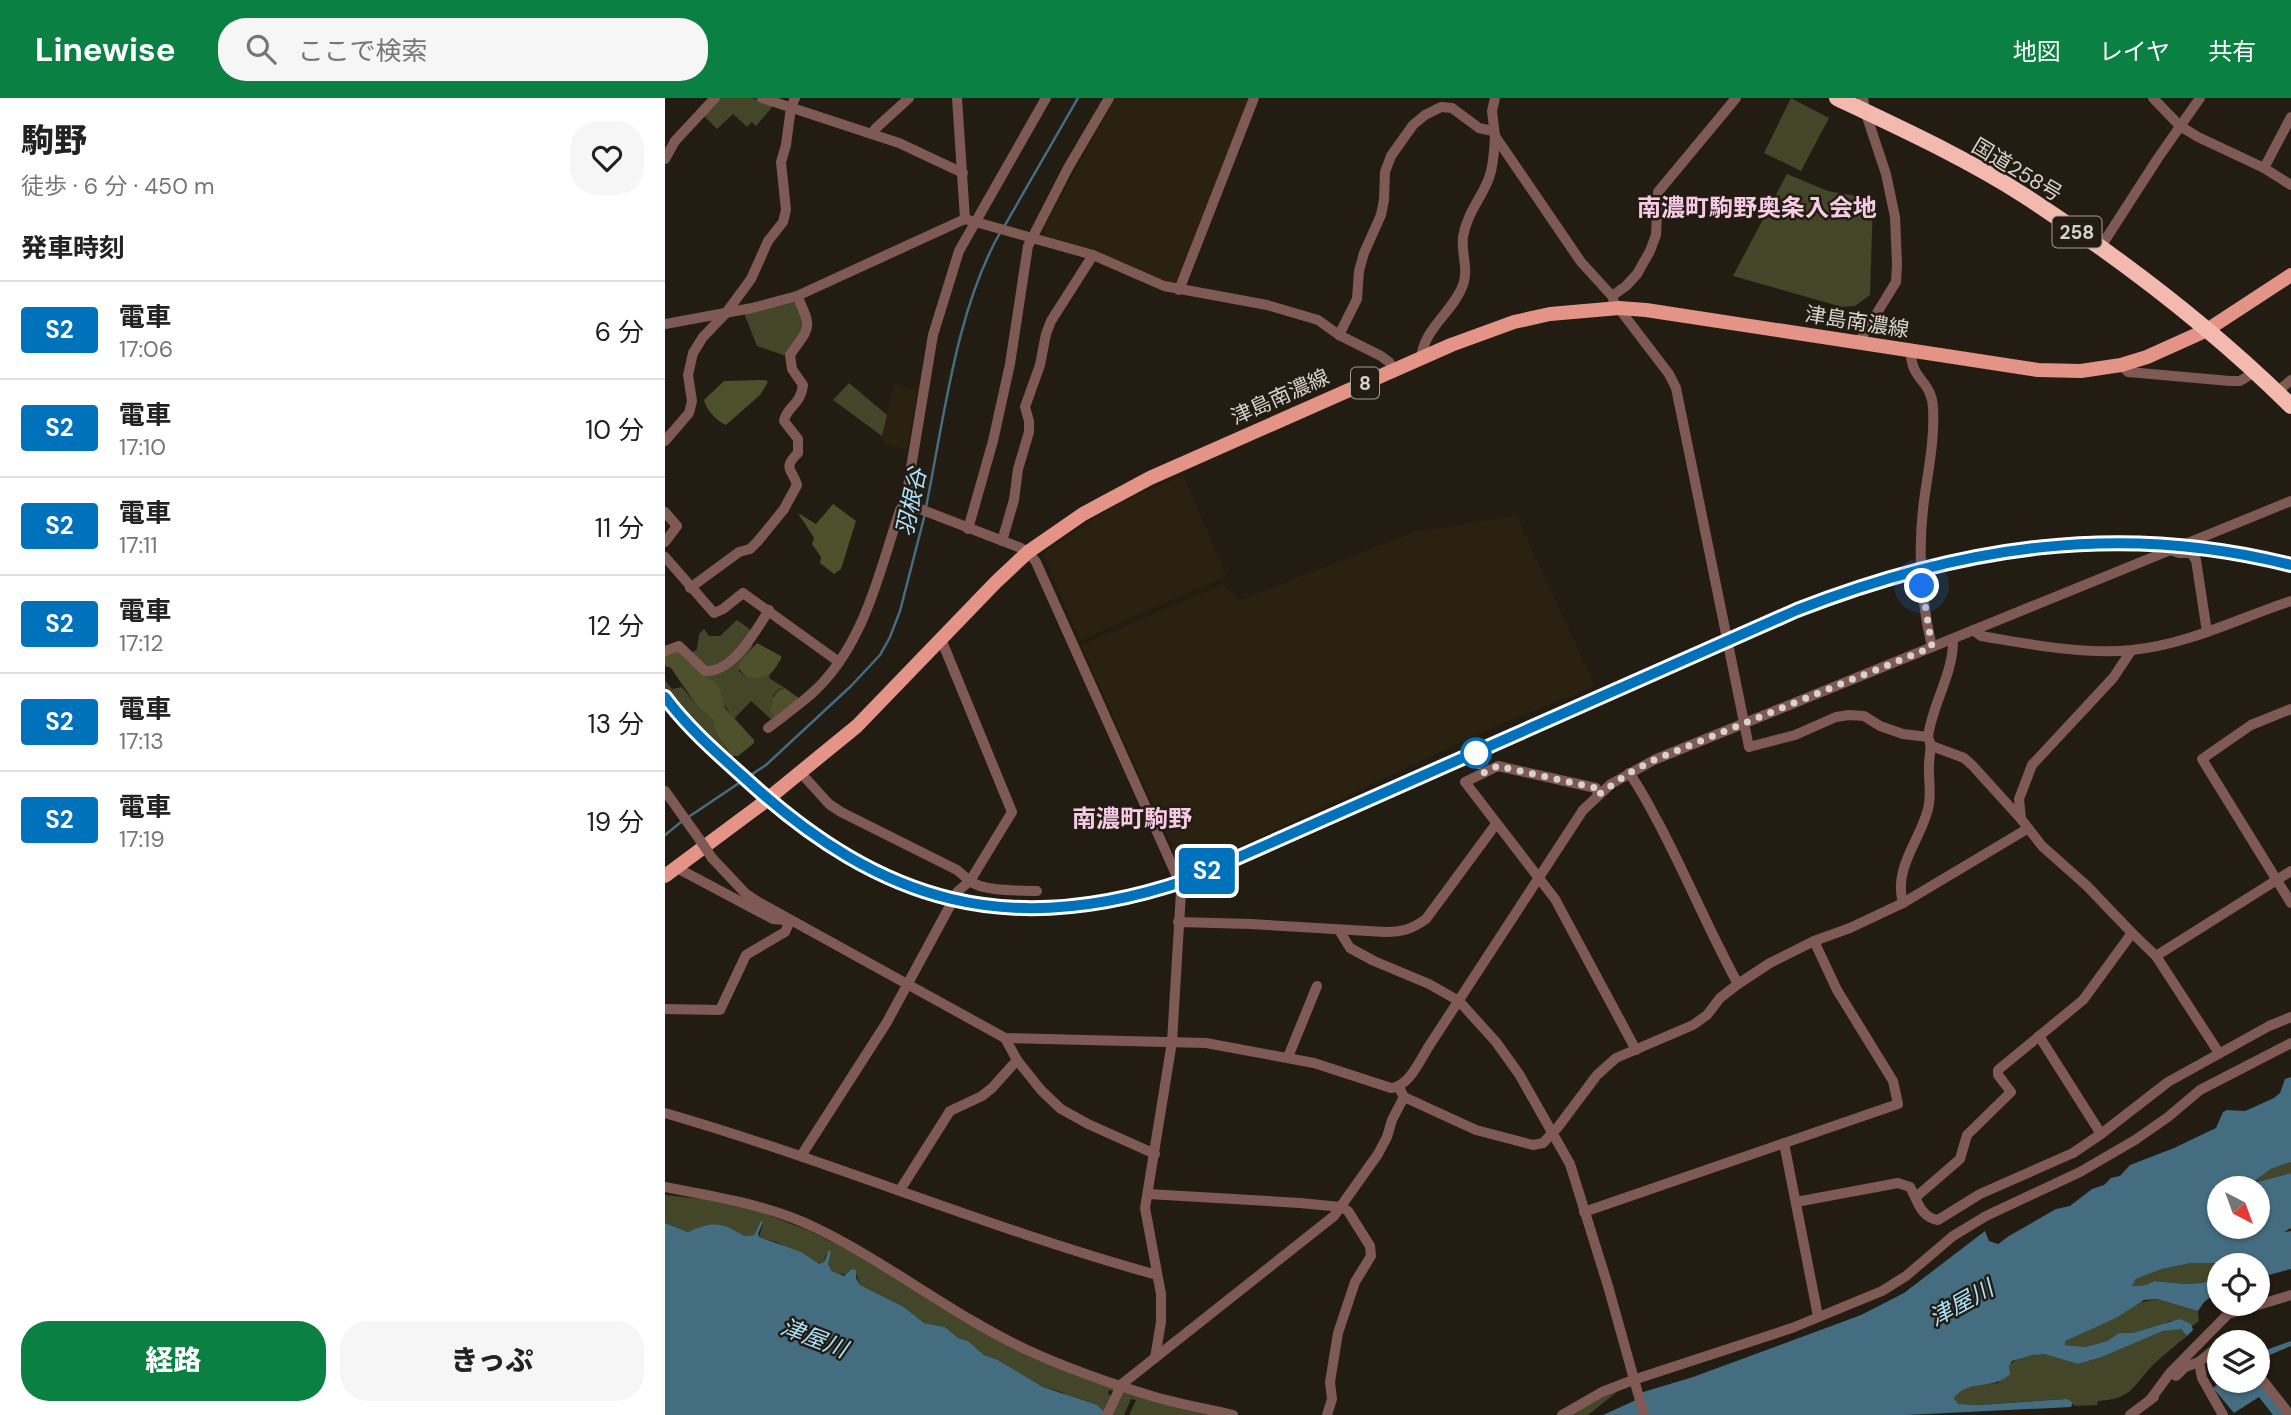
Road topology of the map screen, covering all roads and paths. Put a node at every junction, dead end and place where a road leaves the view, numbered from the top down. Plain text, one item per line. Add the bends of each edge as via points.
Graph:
1 (716, 98) edge
2 (762, 98) edge
3 (909, 98) edge
4 (957, 98) edge
5 (1046, 98) edge
6 (1109, 98) edge
7 (1254, 98) edge
8 (1496, 98) edge
9 (1736, 98) edge
10 (1837, 98) edge
11 (2153, 98) edge
12 (2200, 98) edge
13 (793, 103) edge
14 (1864, 105) edge
15 (2291, 117) edge
16 (2180, 126) junction
17 (874, 134) junction
18 (1494, 134) junction
19 (665, 159) edge
20 (2264, 168) junction
21 (963, 173) junction
22 (2291, 185) edge
23 (973, 222) junction
24 (1025, 237) junction
25 (2100, 247) junction
26 (1093, 256) junction
27 (2291, 275) edge
28 (1179, 290) junction
29 (797, 296) junction
30 (1615, 302) junction
31 (726, 313) junction
32 (665, 324) edge
33 (2207, 330) junction
34 (1339, 334) junction
35 (1859, 342) junction
36 (1911, 351) junction
37 (1421, 358) junction
38 (2121, 365) junction
39 (1394, 370) junction
40 (2255, 372) junction
41 (2291, 380) edge
42 (2284, 391) edge
43 (2291, 406) edge
44 (665, 441) edge
45 (2291, 501) edge
46 (912, 503) junction
47 (665, 512) edge
48 (968, 529) junction
49 (1002, 541) junction
50 (665, 542) edge
51 (2170, 550) junction
52 (1028, 552) junction
53 (665, 557) edge
54 (690, 588) junction
55 (2291, 601) edge
56 (769, 610) junction
57 (1973, 630) junction
58 (2207, 632) junction
59 (941, 639) junction
60 (1952, 639) junction
61 (1932, 647) junction
62 (2131, 650) junction
63 (665, 651) edge
64 (839, 662) junction
65 (2291, 709) edge
66 (1744, 724) junction
67 (768, 728) dead end
68 (1930, 742) junction
69 (800, 772) junction
70 (1629, 773) junction
71 (1598, 795) junction
72 (670, 801) edge
73 (1496, 824) junction
74 (2024, 824) junction
75 (671, 872) edge
76 (2291, 872) edge
77 (1540, 878) junction
78 (970, 881) junction
79 (2277, 881) junction
80 (1037, 891) dead end
81 (1903, 903) junction
82 (2291, 903) edge
83 (790, 920) junction
84 (1178, 922) junction
85 (1339, 930) junction
86 (2132, 933) junction
87 (1814, 941) junction
88 (2156, 956) junction
89 (908, 983) junction
90 (1738, 984) junction
91 (1317, 986) dead end
92 (1459, 1002) junction
93 (665, 1009) edge
94 (2291, 1017) edge
95 (2039, 1037) junction
96 (1005, 1038) junction
97 (1173, 1042) junction
98 (2291, 1043) edge
99 (1636, 1050) junction
100 (2218, 1053) junction
101 (1288, 1057) junction
102 (1017, 1060) junction
103 (1401, 1092) junction
104 (665, 1113) edge
105 (1553, 1132) junction
106 (2101, 1134) junction
107 (1784, 1143) junction
108 (1155, 1154) junction
109 (800, 1156) junction
110 (665, 1187) edge
111 (900, 1190) junction
112 (1148, 1194) junction
113 (1916, 1197) junction
114 (1796, 1202) junction
115 (1341, 1207) junction
116 (1584, 1212) junction
117 (1157, 1275) junction
118 (2291, 1295) edge
119 (2270, 1301) edge
120 (1818, 1316) junction
121 (2226, 1316) edge
122 (2232, 1316) edge
123 (2207, 1356) edge
124 (1155, 1358) junction
125 (2203, 1359) junction
126 (1633, 1380) junction
127 (1119, 1388) junction
128 (2270, 1390) edge
129 (2150, 1400) junction
130 (1107, 1415) edge
131 (1233, 1415) edge
132 (1327, 1415) edge
133 (1562, 1415) edge
134 (1644, 1415) edge
135 (2130, 1415) edge
136 (2223, 1415) edge
137 (2290, 1415) edge

1 - 19 street via 675,141
2 - 13 street
3 - 17 street
4 - 21 street
5 - 23 street
6 - 24 street
7 - 28 street
8 - 18 street
9 - 30 street via 1658,192 1656,235 1650,251
10 - 14 highway, 国道258号 / 258
11 - 16 street
12 - 16 street
13 - 17 street
13 - 31 street via 781,162 783,222
14 - 25 highway, 国道258号 / 258 via 2023,195
14 - 35 street via 1887,174 1897,264 1896,282
15 - 20 street
16 - 20 street
16 - 25 street
17 - 21 street
18 - 30 street via 1581,262
18 - 34 street via 1452,108 1441,107 1413,125 1385,172 1381,215 1362,262 1357,299
18 - 37 street via 1489,179 1472,208 1464,236 1464,282 1427,338
20 - 22 street
21 - 23 street
23 - 24 street
23 - 29 street
23 - 46 street via 959,251 933,335 907,481
24 - 26 street
24 - 48 street via 1002,402
25 - 33 highway, 国道258号 / 258
26 - 28 street
26 - 49 street via 1046,334 1025,407 1029,432
27 - 33 main road, 津島南濃線
28 - 34 street via 1267,305 1318,320
29 - 31 street
29 - 54 street via 810,322 790,355 792,369 803,385 798,402 784,421 798,439 798,453 788,467 797,485 758,541
30 - 35 main road, 津島南濃線 / 8
30 - 37 main road, 津島南濃線 / 8 via 1514,322
30 - 66 street via 1676,388
31 - 32 street
31 - 44 street via 693,353 688,375 689,413
33 - 38 main road, 津島南濃線 / 8
33 - 40 highway, 国道258号 / 258
34 - 39 street via 1381,356
35 - 36 main road, 津島南濃線 / 8
36 - 38 main road, 津島南濃線 / 8 via 2038,370 2081,371
36 - 61 street via 1910,365 1930,389 1933,402 1920,560
37 - 39 main road, 津島南濃線 / 8
38 - 40 street via 2128,372 2230,381
39 - 52 main road, 津島南濃線 / 8 via 1150,478 1083,514
40 - 42 highway, 国道258号 / 258
41 - 42 street
42 - 43 highway, 国道258号 / 258
45 - 51 street
46 - 48 street
46 - 64 street via 900,510 866,610
47 - 50 street via 677,526
48 - 49 street
49 - 52 street
51 - 57 street
51 - 58 street via 2191,553 2196,560
52 - 59 main road, 津島南濃線 / 8
52 - 84 street via 1177,875 1181,892
53 - 54 street
54 - 56 street via 714,613 743,593
55 - 58 street
56 - 63 street via 742,652 711,671 705,671 679,646
56 - 64 street
57 - 60 street
57 - 62 street via 1982,636 2048,648
58 - 62 street
59 - 69 main road, 津島南濃線 / 8 via 857,726
59 - 78 street via 1012,812
60 - 61 street
60 - 68 street
61 - 66 street
62 - 74 street via 2113,678 2032,765 2019,799
64 - 67 street via 825,680
65 - 79 street via 2251,725 2202,760
66 - 68 street via 1749,747 1849,715 1864,716
66 - 70 street
68 - 74 street via 1964,758
68 - 81 street via 1931,798 1904,866
69 - 75 main road, 津島南濃線 / 8
69 - 78 street via 841,812 957,870
70 - 71 street
70 - 90 street via 1678,860
71 - 73 street via 1596,788 1498,766 1465,782
71 - 77 street via 1583,810
72 - 83 street, bridge via 712,858 746,894
73 - 77 street
73 - 85 street via 1426,919 1413,929
74 - 81 street
74 - 86 street
75 - 83 street via 773,919
76 - 79 street
77 - 92 street
77 - 99 street
78 - 80 street via 976,886
78 - 89 street via 950,903
79 - 82 street
79 - 88 street
81 - 87 street
83 - 89 street
83 - 93 street via 785,932 746,955 720,1010
84 - 85 street
84 - 97 street
85 - 92 street via 1349,948
86 - 88 street
86 - 95 street via 2083,1000
87 - 90 street
87 - 107 street via 1837,990 1893,1081 1898,1104
88 - 100 street
89 - 96 street
89 - 109 street
90 - 99 street via 1693,1025
91 - 101 street
92 - 103 street
92 - 105 street via 1505,1054
94 - 100 street
95 - 106 street
95 - 113 street via 1998,1070 2011,1092 1967,1135 1960,1160
96 - 97 street
96 - 102 street
97 - 101 street via 1216,1044
97 - 108 street
98 - 120 street via 2200,1090 2168,1117 2080,1172 1953,1236 1882,1291
99 - 105 street via 1605,1066
100 - 106 street via 2168,1082
101 - 103 street
102 - 108 street via 1061,1109
102 - 111 street via 982,1096 950,1111
103 - 105 street via 1476,1130 1533,1145 1543,1143
103 - 115 street via 1387,1137
104 - 109 street
105 - 116 street via 1570,1164
106 - 113 street via 1938,1220 1928,1219
107 - 114 street
107 - 116 street
108 - 112 street
109 - 111 street
110 - 127 street via 724,1197 811,1226 866,1254 980,1325
111 - 117 street via 1069,1250
112 - 115 street
112 - 117 street via 1145,1208
113 - 114 street via 1910,1186 1898,1183
114 - 120 street
115 - 124 street
115 - 132 street via 1372,1251 1355,1282 1338,1334
116 - 126 street
117 - 124 street via 1161,1322
118 - 119 street
120 - 126 street
121 - 129 street
122 - 125 street
123 - 125 street
124 - 127 street
125 - 129 street via 2185,1367
125 - 136 street via 2202,1378
126 - 133 street
126 - 134 street
127 - 130 street
127 - 131 street
128 - 137 street
129 - 135 street

